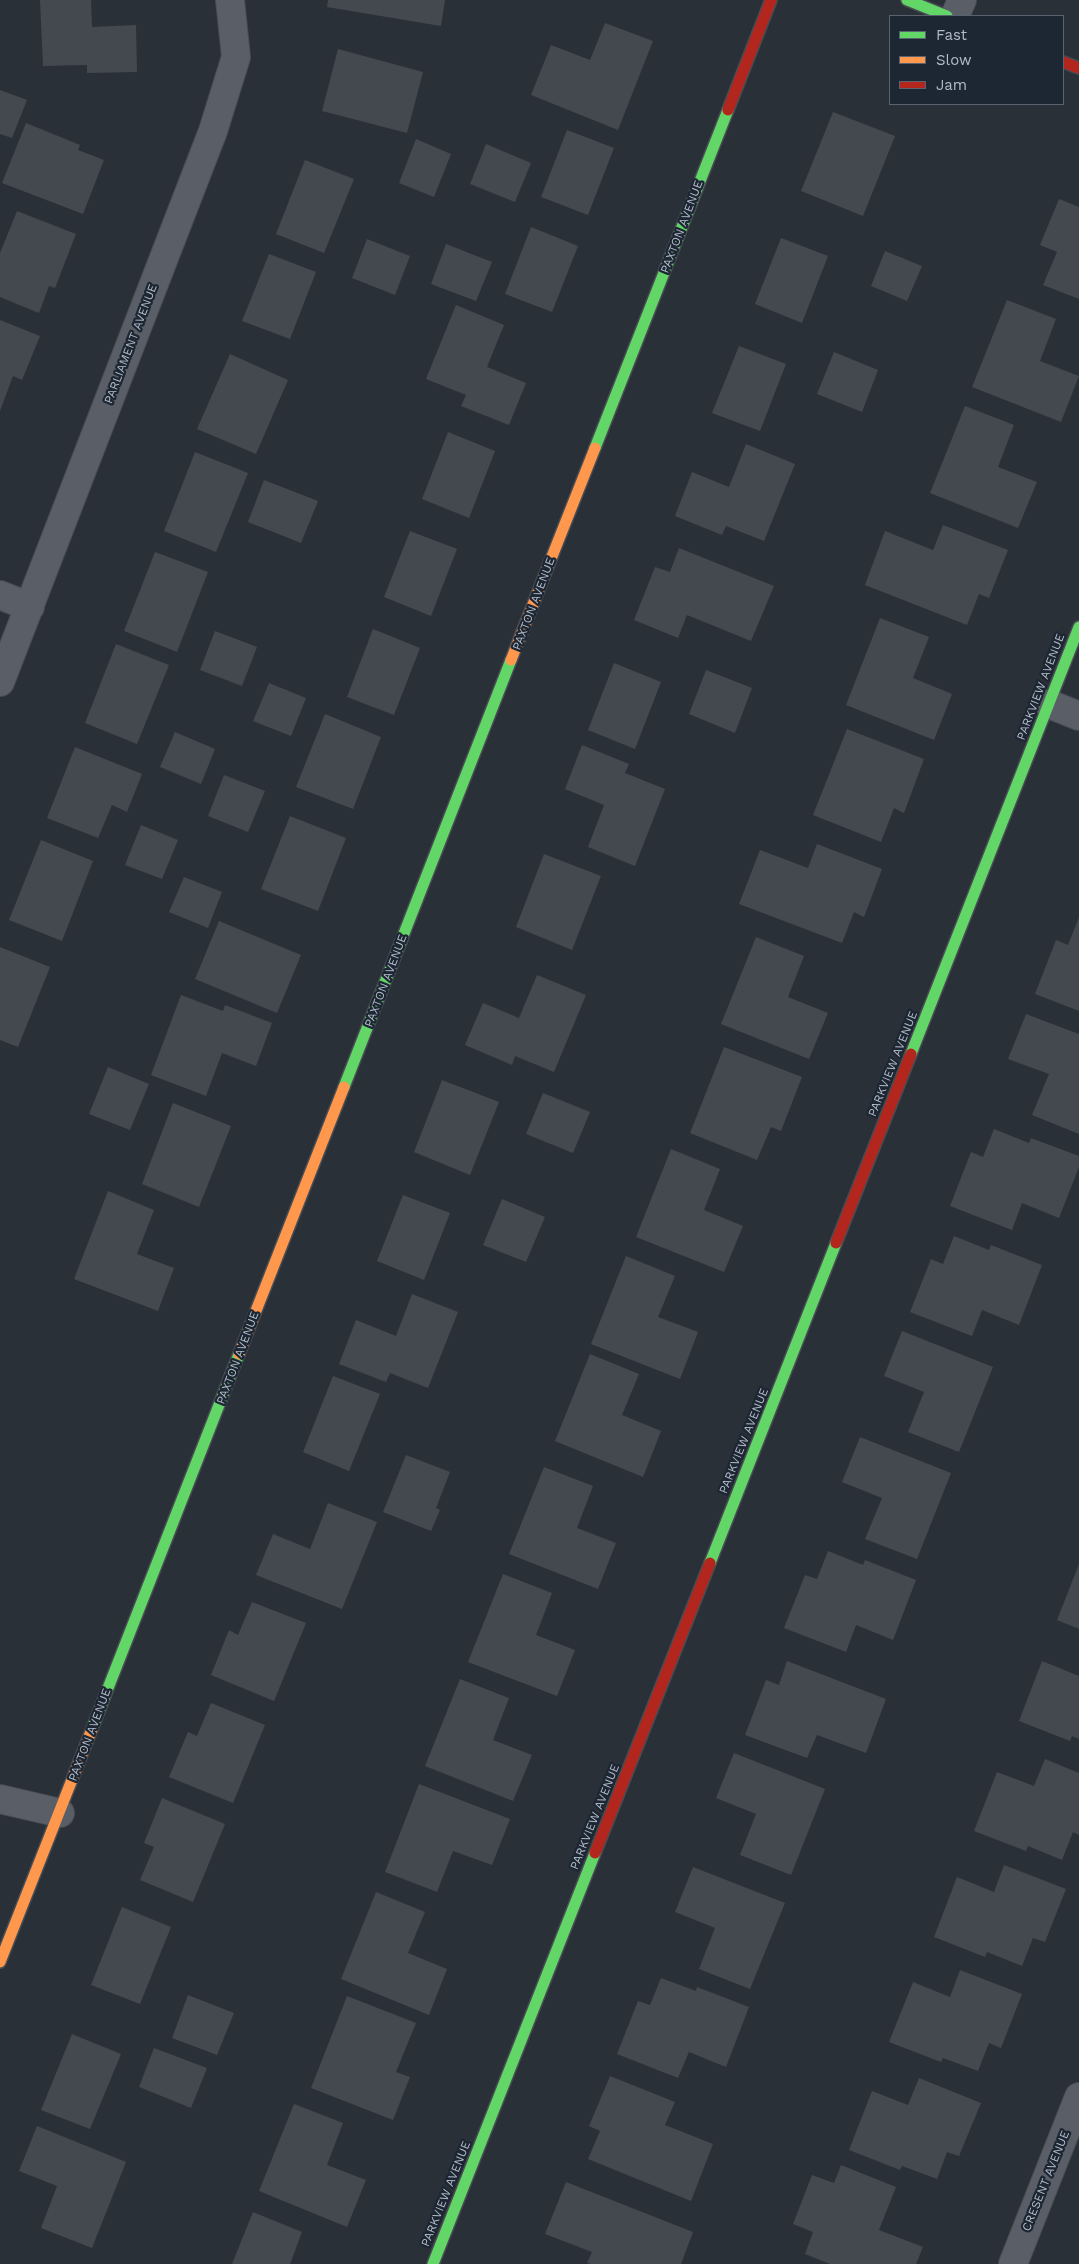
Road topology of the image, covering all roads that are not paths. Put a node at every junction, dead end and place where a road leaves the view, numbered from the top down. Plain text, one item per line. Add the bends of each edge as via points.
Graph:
1 (230, 0) edge
2 (771, 0) edge
3 (907, 0) edge
4 (962, 0) edge
5 (944, 15) edge
6 (955, 15) edge
7 (1064, 62) edge
8 (1079, 68) edge
9 (0, 596) edge
10 (30, 607) junction
11 (1079, 627) edge
12 (0, 682) edge
13 (1049, 704) junction
14 (1079, 716) edge
15 (0, 1799) edge
16 (60, 1813) junction
17 (0, 1962) edge
18 (1079, 2097) edge
19 (433, 2264) edge
20 (1013, 2264) edge

1 - 10 street, PARLIAMENT AVENUE via 236,57 212,131
2 - 16 street, PAXTON AVENUE
3 - 5 street
4 - 6 street
7 - 8 street
9 - 10 street
10 - 12 street, PARLIAMENT AVENUE
11 - 13 street, PARKVIEW AVENUE
13 - 14 street
13 - 19 street, PARKVIEW AVENUE
15 - 16 street
16 - 17 street, PAXTON AVENUE
18 - 20 street, CRESENT AVENUE

